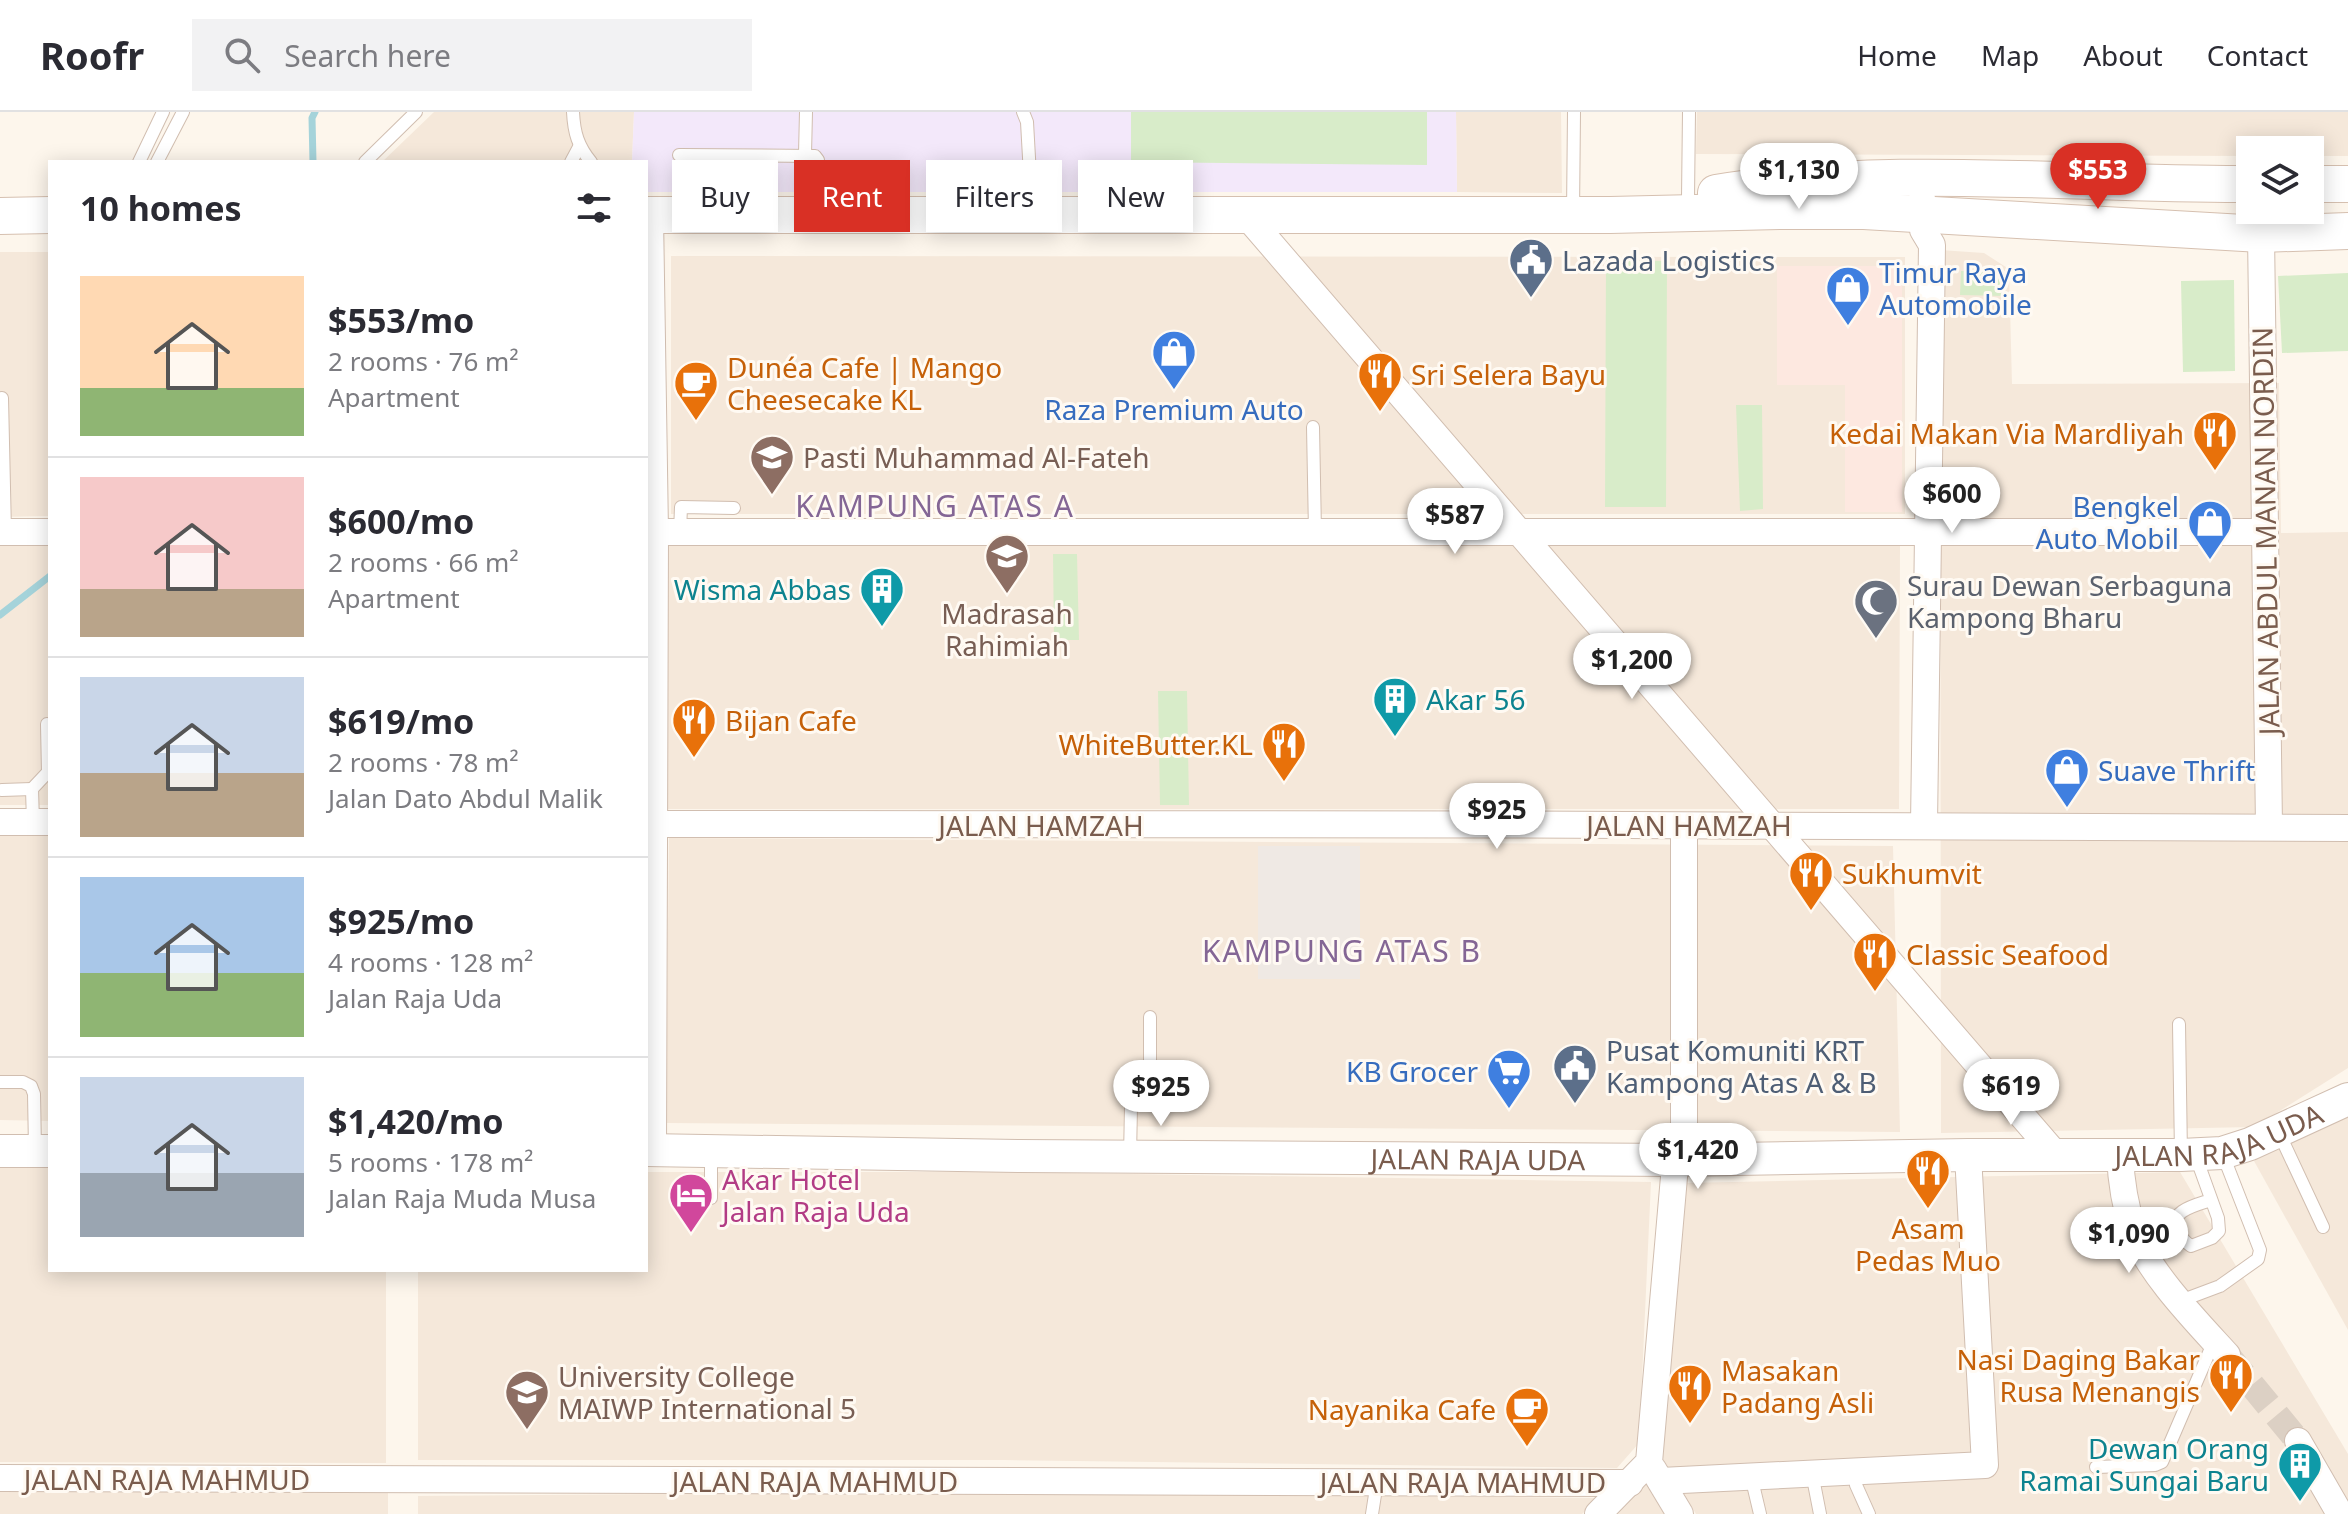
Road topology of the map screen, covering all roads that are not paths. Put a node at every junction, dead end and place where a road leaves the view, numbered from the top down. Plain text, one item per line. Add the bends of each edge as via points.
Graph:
1 (163, 112) edge
2 (183, 112) edge
3 (416, 112) edge
4 (573, 112) edge
5 (806, 112) edge
6 (1023, 112) edge
7 (1574, 112) edge
8 (1689, 112) edge
9 (579, 147) junction
10 (805, 154) junction
11 (679, 155) dead end
12 (140, 160) edge
13 (158, 160) edge
14 (367, 160) edge
15 (572, 160) edge
16 (589, 160) edge
17 (818, 160) edge
18 (1029, 160) edge
19 (1934, 178) junction
20 (2236, 184) edge
21 (2324, 184) edge
22 (2348, 184) edge
23 (1676, 207) junction
24 (794, 214) edge
25 (1062, 214) edge
26 (1245, 214) junction
27 (48, 215) edge
28 (648, 215) edge
29 (1573, 215) junction
30 (0, 216) edge
31 (1933, 225) junction
32 (2348, 231) edge
33 (2261, 234) junction
34 (2, 398) edge
35 (1313, 427) dead end
36 (734, 492) dead end
37 (734, 520) junction
38 (1518, 531) junction
39 (2, 532) edge
40 (48, 532) edge
41 (661, 532) edge
42 (1315, 532) junction
43 (1927, 532) junction
44 (2265, 532) junction
45 (47, 724) dead end
46 (32, 789) junction
47 (2, 790) edge
48 (0, 822) edge
49 (41, 822) edge
50 (650, 824) edge
51 (1771, 824) junction
52 (1924, 825) junction
53 (1684, 826) junction
54 (2269, 827) junction
55 (2348, 828) edge
56 (650, 956) edge
57 (1150, 1017) dead end
58 (2179, 1024) dead end
59 (0, 1082) edge
60 (2348, 1099) edge
61 (2279, 1133) junction
62 (649, 1150) edge
63 (0, 1151) edge
64 (42, 1151) edge
65 (711, 1152) junction
66 (2200, 1154) junction
67 (1968, 1155) junction
68 (2056, 1155) junction
69 (2120, 1155) junction
70 (1130, 1156) junction
71 (1676, 1160) junction
72 (711, 1198) dead end
73 (2211, 1200) dead end
74 (2323, 1227) dead end
75 (2180, 1301) junction
76 (2220, 1348) joint
77 (2298, 1441) tunnel mouth
78 (2096, 1467) dead end
79 (1655, 1472) junction
80 (1854, 1472) junction
81 (1812, 1473) junction
82 (1751, 1476) junction
83 (0, 1478) edge
84 (1377, 1482) junction
85 (1630, 1483) junction
86 (1372, 1514) edge
87 (1598, 1514) edge
88 (1680, 1514) edge
89 (1760, 1514) edge
90 (1820, 1514) edge
91 (1869, 1514) edge
92 (2340, 1514) edge

1 - 12 lane
2 - 13 lane
3 - 14 lane
4 - 9 lane
5 - 10 lane
6 - 18 lane
7 - 29 lane
8 - 23 lane
9 - 15 lane
9 - 16 lane
10 - 11 lane
10 - 17 lane
19 - 20 main road
19 - 23 main road via 1796,181
19 - 31 street
21 - 22 main road
23 - 29 main road
23 - 31 main road
24 - 28 main road
25 - 26 main road
26 - 29 main road
26 - 38 street
27 - 30 main road
28 - 41 street
31 - 33 main road
31 - 43 street
32 - 33 main road
33 - 44 street, JALAN ABDUL MANAN NORDIN
34 - 39 lane
35 - 42 lane
36 - 37 lane
37 - 41 street
37 - 42 street
38 - 42 street
38 - 43 street
38 - 51 street
39 - 40 street
41 - 50 street
43 - 44 street
43 - 52 street
44 - 54 street, JALAN ABDUL MANAN NORDIN
45 - 46 lane via 48,772
46 - 47 lane
46 - 49 lane
48 - 49 street
50 - 53 street, JALAN HAMZAH
50 - 56 street
51 - 52 street, JALAN HAMZAH
51 - 53 street, JALAN HAMZAH
51 - 68 street
52 - 54 street, JALAN HAMZAH
53 - 71 street via 1684,1142
54 - 55 street, JALAN HAMZAH
56 - 62 street
57 - 70 lane via 1150,1091 1131,1107
58 - 66 lane
59 - 64 lane via 31,1086
60 - 61 street, JALAN RAJA UDA
61 - 66 street, JALAN RAJA UDA
61 - 74 lane
62 - 65 street, JALAN RAJA UDA
63 - 64 street
65 - 70 street, JALAN RAJA UDA
65 - 72 lane
66 - 69 street, JALAN RAJA UDA
66 - 73 lane
66 - 75 lane via 2260,1250 2258,1259 2220,1286
67 - 68 street, JALAN RAJA UDA
67 - 71 street, JALAN RAJA UDA
67 - 80 street via 1985,1465
68 - 69 street, JALAN RAJA UDA
69 - 75 street via 2134,1232
70 - 71 street, JALAN RAJA UDA
71 - 79 street
75 - 76 street
76 - 78 lane via 2162,1462
77 - 92 street
79 - 82 street
79 - 85 street
79 - 88 street
80 - 81 street
80 - 91 lane
81 - 82 street
81 - 90 lane
82 - 89 lane
83 - 84 street, JALAN RAJA MAHMUD
84 - 85 street, JALAN RAJA MAHMUD
84 - 86 lane
85 - 87 street

